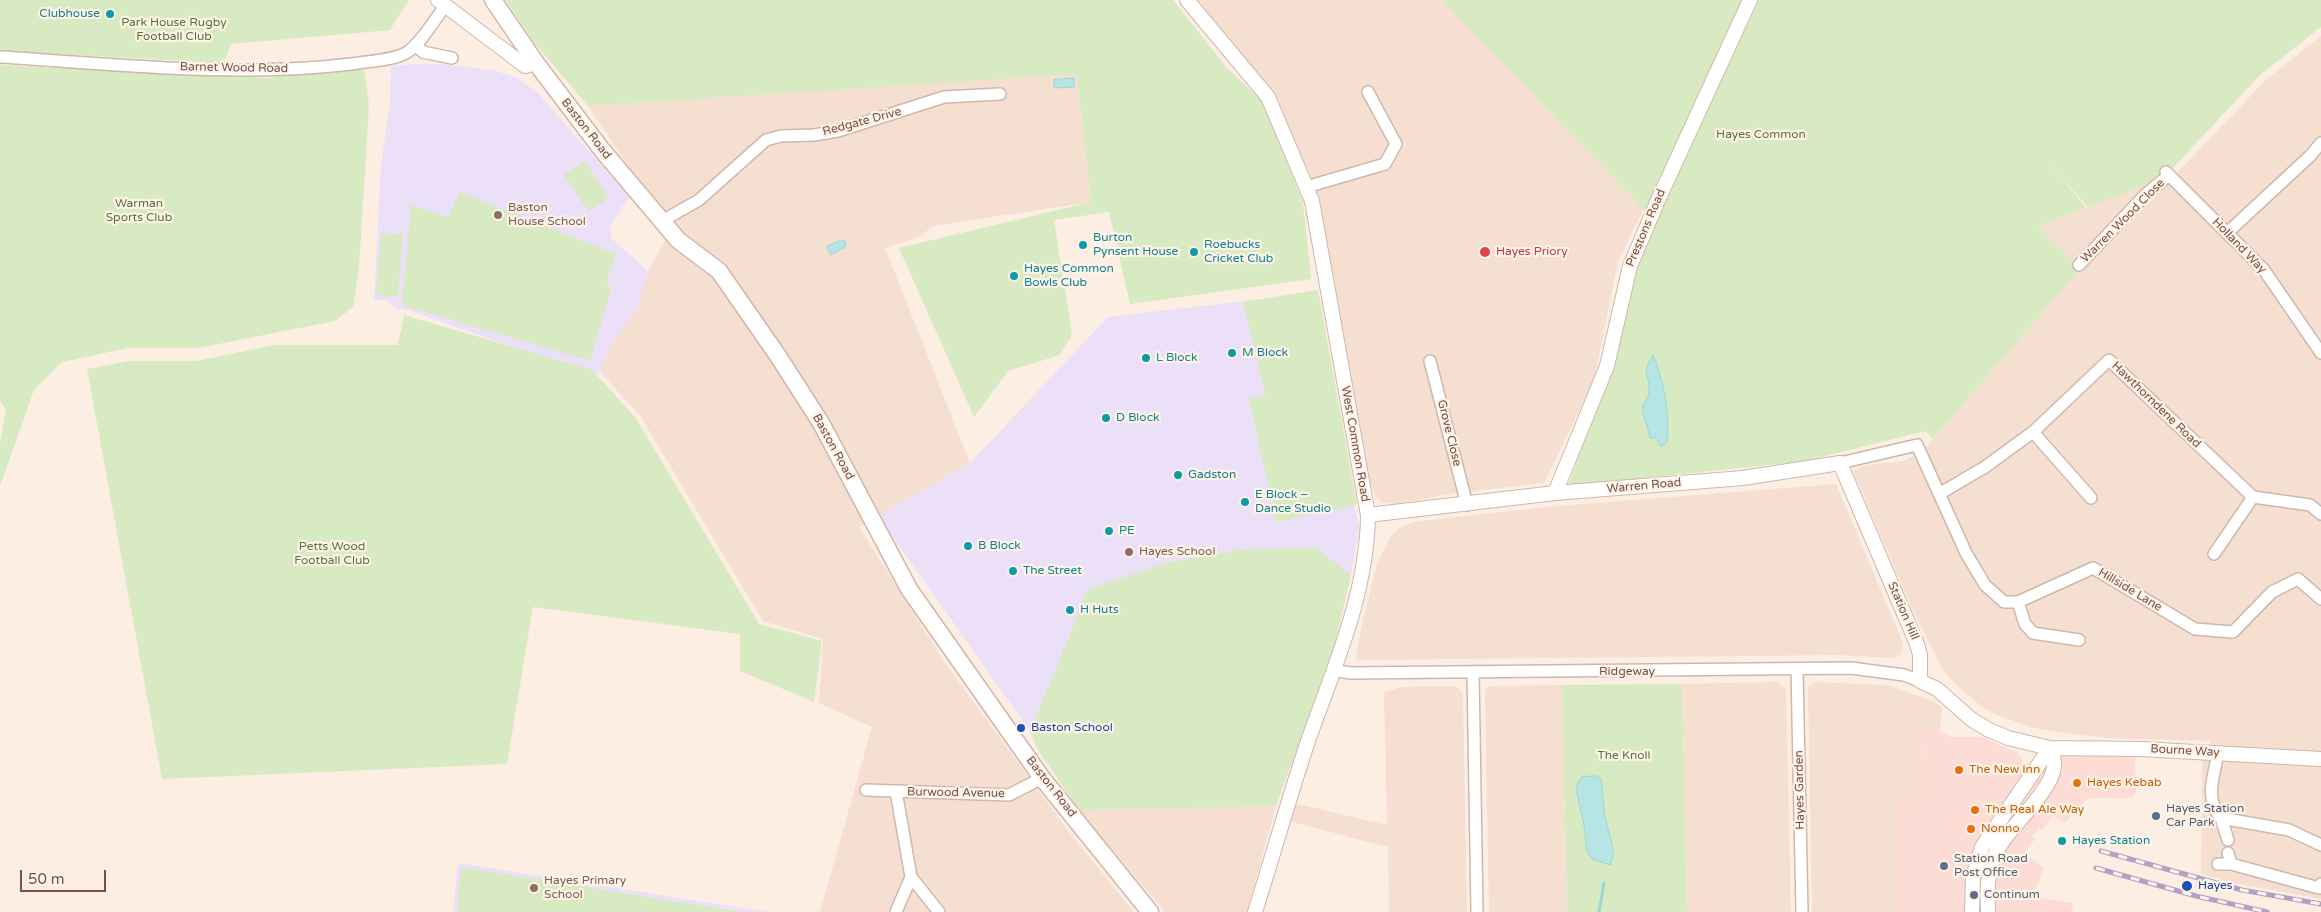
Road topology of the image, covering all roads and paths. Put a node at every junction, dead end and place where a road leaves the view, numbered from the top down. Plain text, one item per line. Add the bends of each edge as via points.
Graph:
1 (492, 0) edge
2 (1187, 0) edge
3 (1750, 0) edge
4 (442, 3) edge
5 (415, 45) junction
6 (0, 57) edge
7 (452, 58) dead end
8 (536, 63) junction
9 (1368, 92) dead end
10 (1000, 94) dead end
11 (2321, 143) edge
12 (2167, 174) joint
13 (1306, 187) junction
14 (662, 221) junction
15 (2227, 233) junction
16 (2079, 266) dead end
17 (2321, 353) edge
18 (1430, 361) dead end
19 (2033, 432) junction
20 (1840, 463) junction
21 (1556, 493) junction
22 (1939, 494) junction
23 (2253, 497) junction
24 (2090, 498) dead end
25 (1467, 505) junction
26 (2321, 514) edge
27 (1368, 515) junction
28 (2214, 554) dead end
29 (2321, 599) edge
30 (2018, 602) junction
31 (2079, 640) dead end
32 (1797, 668) junction
33 (1333, 670) junction
34 (1473, 672) junction
35 (1920, 681) junction
36 (2050, 748) junction
37 (2218, 752) junction
38 (2321, 759) edge
39 (1042, 778) junction
40 (866, 790) dead end
41 (896, 791) junction
42 (2221, 818) junction
43 (2228, 840) dead end
44 (2321, 845) edge
45 (2218, 864) dead end
46 (911, 877) junction
47 (2321, 884) edge
48 (896, 912) edge
49 (939, 912) edge
50 (1150, 912) edge
51 (1255, 912) edge
52 (1478, 912) edge
53 (1802, 912) edge
54 (1972, 912) edge
55 (1988, 912) edge

1 - 8 main road, Baston Road
2 - 13 street, West Common Road via 1268,97
3 - 21 street, Prestons Road via 1630,266 1607,366
4 - 5 street, Barnet Wood Road
4 - 8 street via 525,66
5 - 6 street, Barnet Wood Road via 407,52 373,61 266,71
5 - 7 street via 424,52
8 - 14 main road, Baston Road via 602,150
9 - 13 street via 1396,144 1384,164
10 - 14 street, Redgate Drive via 944,98 838,131 766,140 699,200
11 - 15 street
12 - 15 street, Holland Way
12 - 16 street, Warren Wood Close
13 - 27 street, West Common Road via 1312,201
14 - 39 main road, Baston Road via 678,240 719,272 778,356 821,424 909,589
15 - 17 street, Holland Way via 2264,270
18 - 25 street, Grove Close
19 - 22 street, Hawthorndene Road via 1985,467
19 - 23 street, Hawthorndene Road via 2109,360
19 - 24 street
20 - 21 street, Warren Road via 1743,478
20 - 22 street, Warren Road via 1917,445
20 - 35 street, Station Hill via 1917,644
21 - 25 street, Warren Road
22 - 30 street via 1966,552 1986,585 2004,602
23 - 26 street via 2310,504
23 - 28 street
25 - 27 street, Warren Road
27 - 33 street, West Common Road via 1365,559 1352,619
29 - 30 street, Hillside Lane via 2298,578 2272,592 2233,632 2195,628 2094,568
30 - 31 street via 2025,624 2033,632
32 - 34 street, Ridgeway
32 - 35 street, Ridgeway via 1874,669
32 - 53 street, Hayes Garden
33 - 34 street, Ridgeway via 1350,673
33 - 51 street, West Common Road
34 - 52 street
35 - 36 street via 1936,689 1971,719 1990,730
36 - 37 street, Bourne Way
36 - 54 street via 1982,848 1973,877
36 - 55 street via 2054,761 2051,775 1992,861 1988,878
37 - 38 street, Bourne Way
37 - 42 street via 2210,799
39 - 41 street, Burwood Avenue via 1009,795
39 - 50 main road, Baston Road
40 - 41 street, Burwood Avenue
41 - 46 street
42 - 43 street
42 - 44 street via 2289,830
45 - 47 street via 2229,859 2305,886 2319,888
46 - 48 street
46 - 49 street

